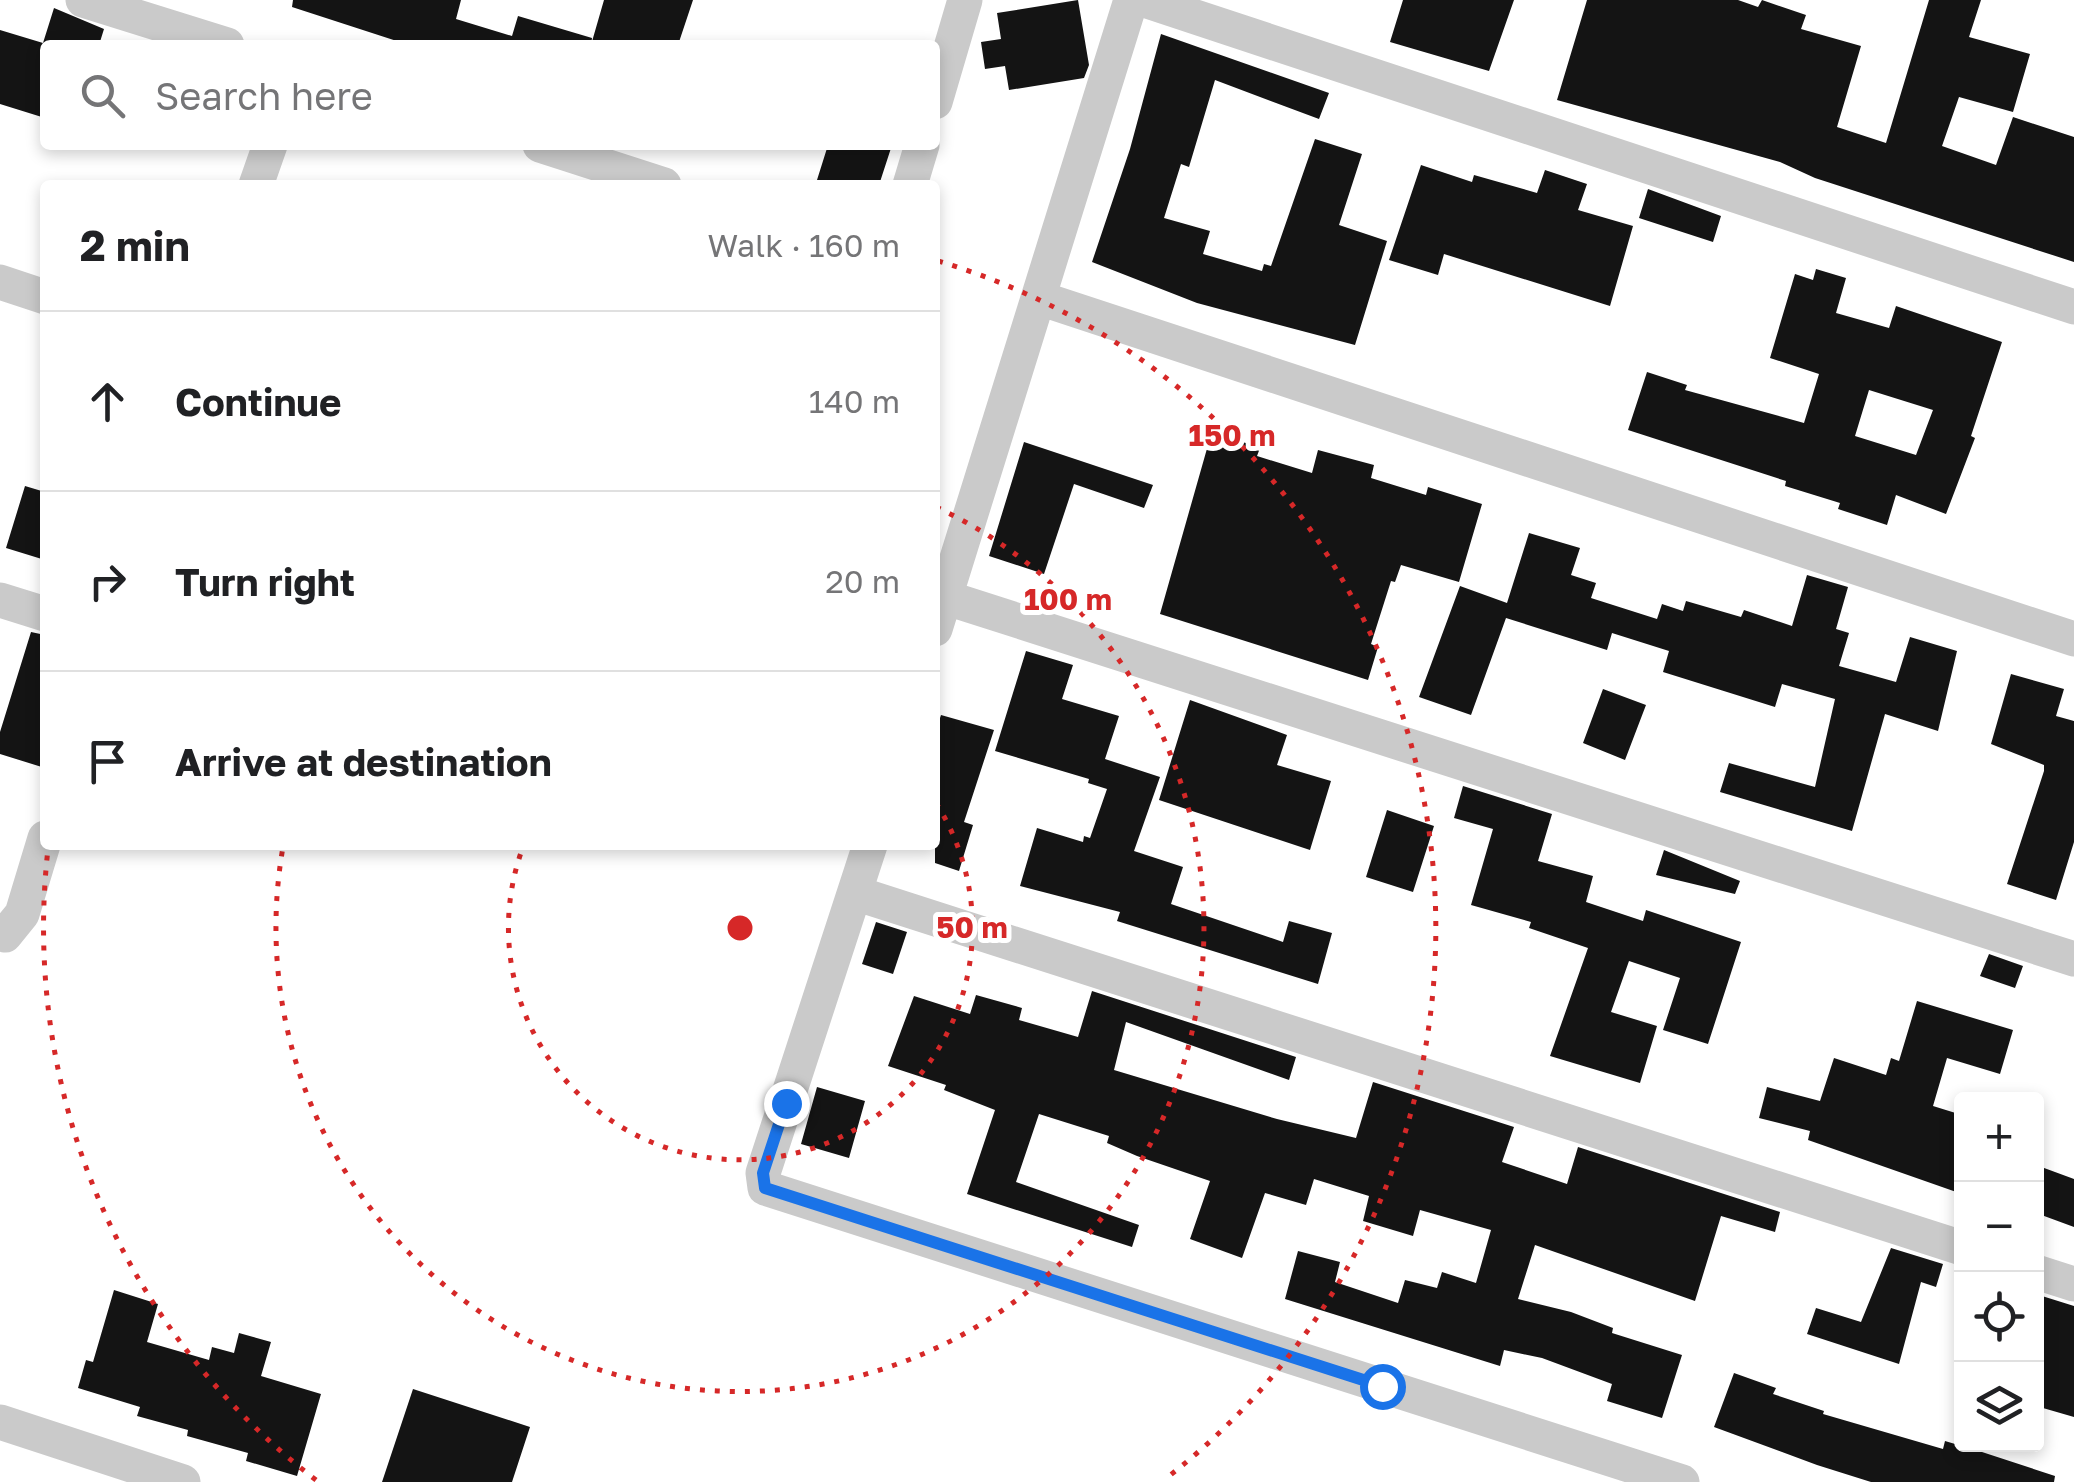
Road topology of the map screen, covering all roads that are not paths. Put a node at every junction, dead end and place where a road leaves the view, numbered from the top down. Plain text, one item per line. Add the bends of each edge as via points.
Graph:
1 (82, 0) edge
2 (966, 0) edge
3 (1131, 0) edge
4 (1144, 0) edge
5 (212, 40) edge
6 (940, 86) edge
7 (268, 150) edge
8 (556, 150) edge
9 (920, 150) edge
10 (258, 180) edge
11 (648, 180) edge
12 (912, 180) edge
13 (0, 282) edge
14 (40, 294) edge
15 (1039, 298) junction
16 (2074, 307) edge
17 (0, 600) edge
18 (40, 612) edge
19 (940, 613) edge
20 (2074, 639) edge
21 (41, 850) edge
22 (868, 850) edge
23 (855, 894) junction
24 (0, 934) edge
25 (2074, 960) edge
26 (1954, 1245) edge
27 (2044, 1275) edge
28 (2074, 1284) edge
29 (0, 1422) edge
30 (183, 1482) edge
31 (1682, 1482) edge

1 - 5 street
2 - 6 street
3 - 15 street
4 - 16 street
7 - 10 street
8 - 11 street
9 - 12 street
13 - 14 street
15 - 19 street
15 - 20 street
17 - 18 street
19 - 25 street
21 - 24 street via 22,914
22 - 23 street
23 - 26 street
23 - 31 street via 763,1173 765,1188
27 - 28 street
29 - 30 street

